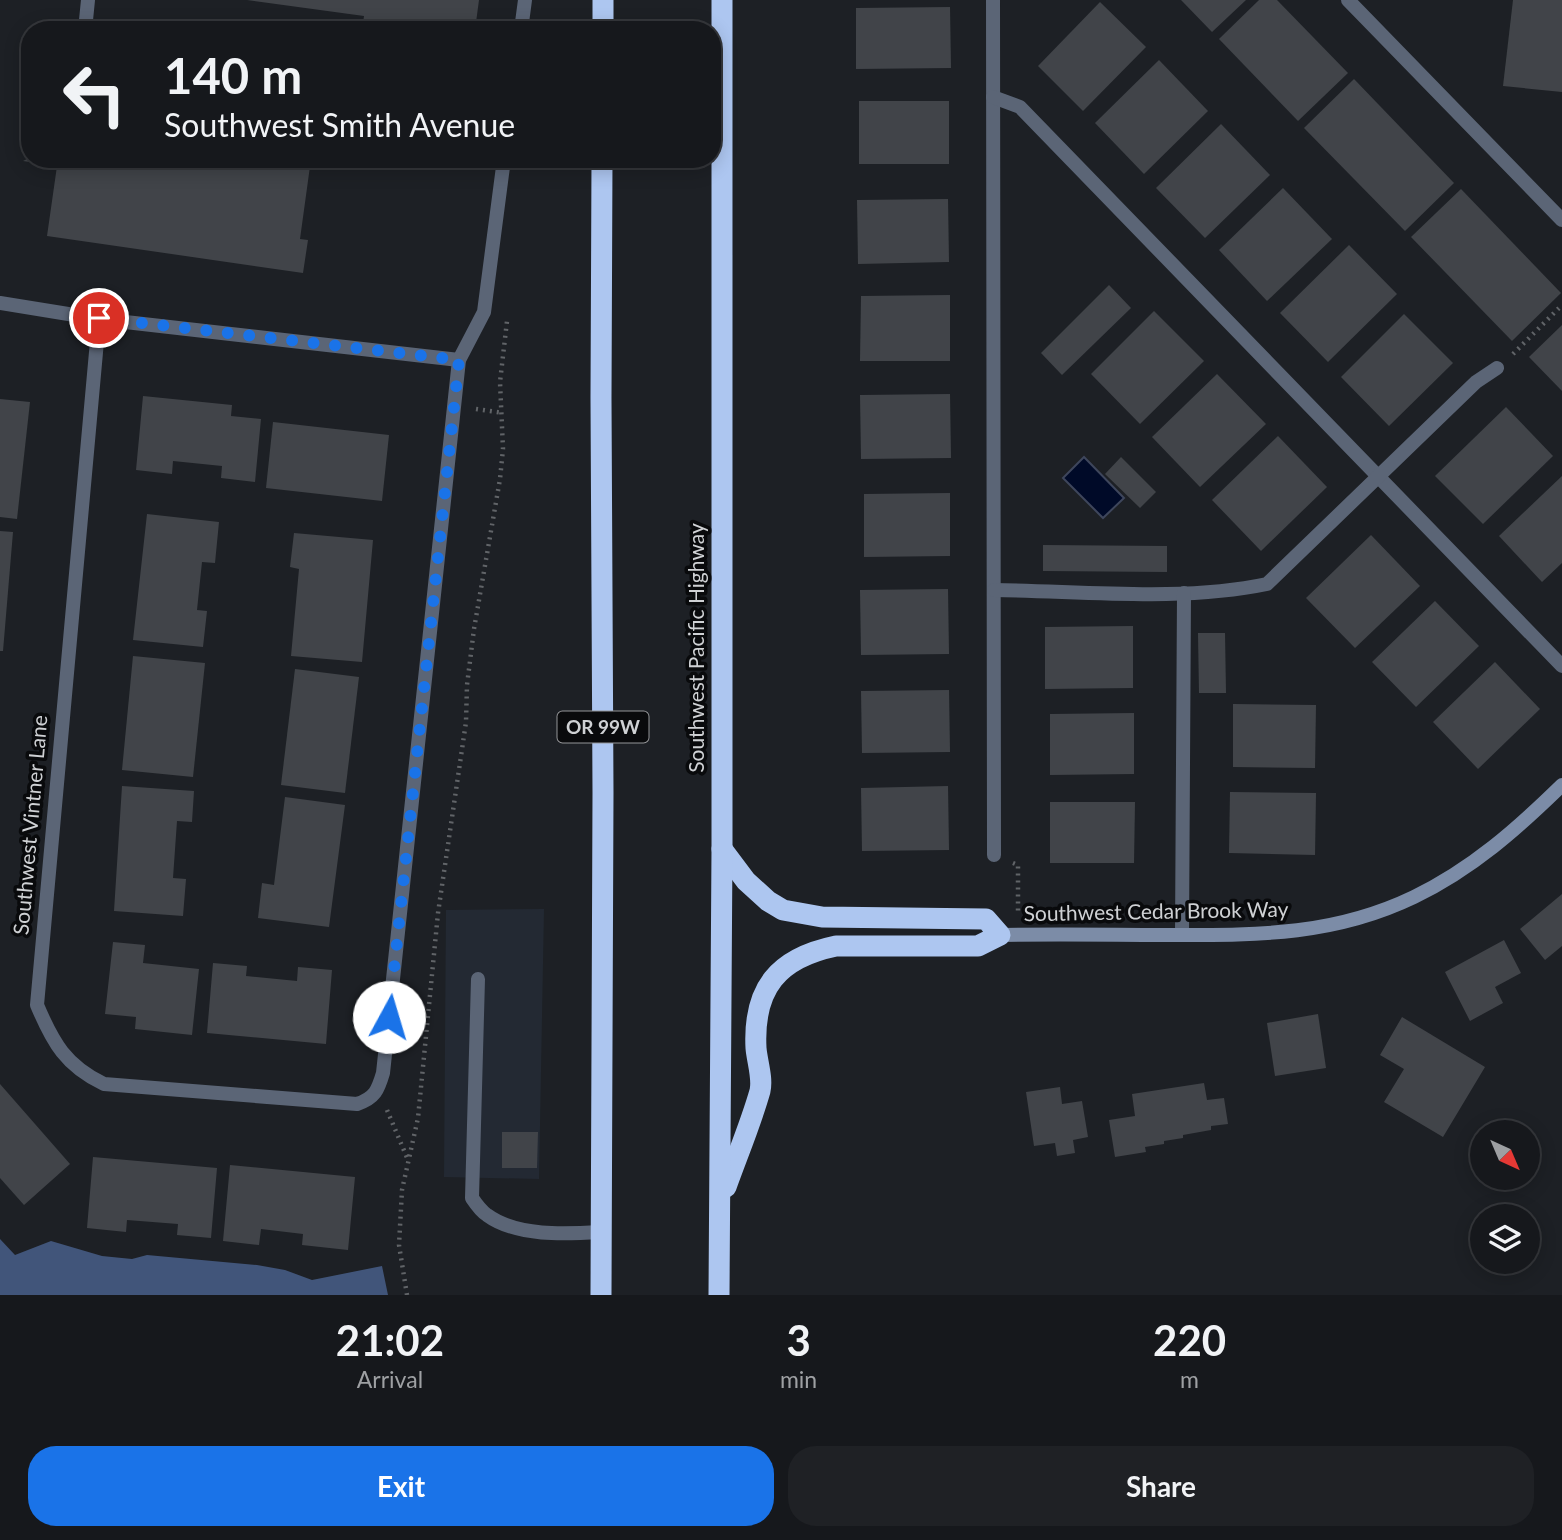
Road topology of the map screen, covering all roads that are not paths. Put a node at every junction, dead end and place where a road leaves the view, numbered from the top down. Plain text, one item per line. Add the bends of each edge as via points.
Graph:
1 (88, 0) edge
2 (525, 0) edge
3 (603, 0) edge
4 (722, 0) edge
5 (993, 0) edge
6 (1348, 0) edge
7 (86, 21) edge
8 (522, 21) edge
9 (603, 21) edge
10 (993, 97) junction
11 (503, 168) edge
12 (602, 168) edge
13 (1562, 220) edge
14 (0, 303) edge
15 (99, 318) junction
16 (459, 360) junction
17 (1497, 369) road end
18 (1377, 477) junction
19 (994, 590) junction
20 (1184, 593) junction
21 (1562, 666) edge
22 (1562, 785) edge
23 (722, 849) junction
24 (994, 855) road end
25 (1009, 935) junction
26 (1182, 935) junction
27 (478, 979) dead end
28 (720, 1204) junction
29 (601, 1232) junction
30 (601, 1295) edge
31 (719, 1295) edge

1 - 7 street
2 - 8 street
3 - 9 highway
4 - 23 highway, Southwest Pacific Highway
5 - 10 street
6 - 13 street
10 - 18 street via 1020,107
10 - 19 street
11 - 16 street via 484,312
12 - 29 highway, OR 99W
14 - 15 street
15 - 16 street
15 - 16 street, Southwest Vintner Lane via 37,1006 65,1058 104,1084 335,1104 357,1104 374,1094 383,1073
17 - 18 street via 1476,382
18 - 20 street via 1267,584 1227,592
18 - 21 street
19 - 20 street
19 - 24 street
20 - 26 street
22 - 26 street, Southwest Cedar Brook Way via 1477,860 1391,906 1348,922 1290,932
23 - 25 highway via 746,881 783,910 822,917 986,919
23 - 28 highway, Southwest Pacific Highway
25 - 26 street, Southwest Cedar Brook Way
25 - 28 highway via 978,946 836,946 815,950 786,965 761,1001 756,1049 761,1088
27 - 29 street via 472,1198 485,1214 505,1225 552,1234
28 - 31 highway, Southwest Pacific Highway
29 - 30 highway, OR 99W

